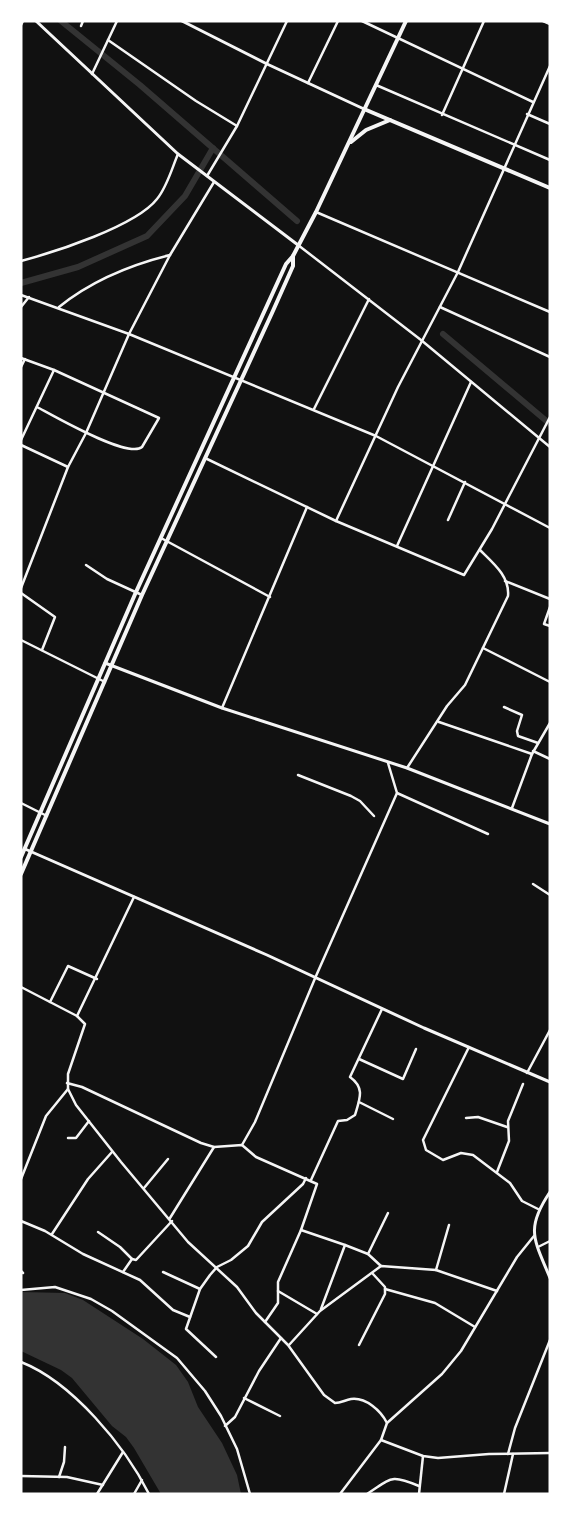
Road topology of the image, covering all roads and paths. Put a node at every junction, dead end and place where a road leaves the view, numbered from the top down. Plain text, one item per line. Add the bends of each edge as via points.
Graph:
1 (23, 21) edge
2 (36, 21) edge
3 (83, 21) edge
4 (117, 21) edge
5 (182, 21) edge
6 (288, 21) edge
7 (338, 21) edge
8 (362, 21) edge
9 (406, 21) edge
10 (484, 21) edge
11 (543, 21) edge
12 (550, 24) edge
13 (21, 25) edge
14 (81, 26) dead end
15 (398, 38) junction
16 (108, 40) junction
17 (267, 64) junction
18 (550, 66) edge
19 (462, 68) junction
20 (92, 74) junction
21 (308, 83) junction
22 (376, 85) junction
23 (532, 102) junction
24 (364, 109) junction
25 (527, 114) junction
26 (442, 115) junction
27 (392, 120) junction
28 (550, 124) edge
29 (237, 126) junction
30 (350, 143) junction
31 (514, 146) junction
32 (178, 154) junction
33 (550, 160) edge
34 (504, 167) junction
35 (205, 175) junction
36 (214, 182) junction
37 (550, 188) edge
38 (316, 212) junction
39 (298, 245) junction
40 (170, 255) junction
41 (293, 256) junction
42 (21, 261) edge
43 (458, 272) junction
44 (21, 295) edge
45 (29, 297) junction
46 (369, 299) junction
47 (21, 307) edge
48 (59, 307) junction
49 (440, 307) junction
50 (550, 312) edge
51 (130, 334) junction
52 (421, 340) junction
53 (550, 357) edge
54 (23, 359) edge
55 (21, 367) edge
56 (54, 370) junction
57 (236, 376) junction
58 (242, 379) junction
59 (471, 382) junction
60 (103, 392) junction
61 (37, 407) junction
62 (314, 409) junction
63 (550, 417) edge
64 (86, 433) junction
65 (376, 436) junction
66 (538, 438) junction
67 (21, 440) edge
68 (23, 446) edge
69 (550, 447) edge
70 (21, 451) edge
71 (205, 458) junction
72 (434, 465) junction
73 (68, 467) junction
74 (465, 482) junction
75 (505, 503) junction
76 (307, 507) junction
77 (336, 520) junction
78 (448, 520) dead end
79 (550, 528) edge
80 (160, 538) junction
81 (167, 541) junction
82 (397, 546) junction
83 (480, 550) junction
84 (86, 565) dead end
85 (505, 581) junction
86 (21, 588) edge
87 (21, 592) edge
88 (136, 592) junction
89 (142, 595) junction
90 (270, 597) junction
91 (550, 599) edge
92 (550, 607) edge
93 (550, 626) edge
94 (23, 641) edge
95 (21, 647) edge
96 (483, 648) junction
97 (42, 650) junction
98 (105, 663) junction
99 (112, 666) junction
100 (99, 679) junction
101 (105, 682) junction
102 (550, 682) edge
103 (504, 707) dead end
104 (222, 708) junction
105 (439, 722) junction
106 (550, 723) edge
107 (538, 743) junction
108 (533, 753) junction
109 (65, 759) junction
110 (550, 759) edge
111 (387, 761) junction
112 (71, 762) junction
113 (407, 768) junction
114 (298, 775) dead end
115 (397, 793) junction
116 (21, 803) edge
117 (512, 808) junction
118 (40, 812) junction
119 (47, 816) junction
120 (374, 816) dead end
121 (550, 824) edge
122 (488, 834) dead end
123 (24, 849) junction
124 (31, 852) junction
125 (21, 857) edge
126 (21, 874) edge
127 (532, 884) dead end
128 (550, 895) edge
129 (134, 897) junction
130 (316, 976) junction
131 (97, 979) junction
132 (21, 987) edge
133 (50, 1002) junction
134 (383, 1008) junction
135 (77, 1016) junction
136 (550, 1030) edge
137 (469, 1047) junction
138 (416, 1048) dead end
139 (359, 1060) junction
140 (527, 1073) junction
141 (550, 1082) edge
142 (67, 1083) junction
143 (524, 1084) dead end
144 (68, 1089) junction
145 (359, 1102) junction
146 (466, 1118) dead end
147 (393, 1119) dead end
148 (89, 1122) junction
149 (507, 1127) junction
150 (68, 1138) dead end
151 (242, 1145) junction
152 (214, 1147) junction
153 (112, 1152) junction
154 (168, 1159) dead end
155 (496, 1172) junction
156 (306, 1178) junction
157 (21, 1179) edge
158 (311, 1180) junction
159 (144, 1188) junction
160 (550, 1192) edge
161 (538, 1209) junction
162 (388, 1213) dead end
163 (171, 1220) junction
164 (21, 1221) edge
165 (449, 1225) dead end
166 (301, 1230) junction
167 (98, 1232) dead end
168 (52, 1234) junction
169 (534, 1236) junction
170 (550, 1241) edge
171 (345, 1245) junction
172 (538, 1247) junction
173 (368, 1254) junction
174 (132, 1259) junction
175 (381, 1266) junction
176 (217, 1267) junction
177 (436, 1270) junction
178 (123, 1272) junction
179 (163, 1272) dead end
180 (373, 1274) junction
181 (550, 1278) edge
182 (200, 1289) junction
183 (385, 1289) junction
184 (21, 1290) edge
185 (278, 1291) junction
186 (497, 1291) junction
187 (320, 1311) junction
188 (317, 1314) junction
189 (190, 1317) junction
190 (265, 1322) junction
191 (475, 1327) junction
192 (281, 1338) junction
193 (550, 1340) edge
194 (288, 1345) junction
195 (359, 1345) dead end
196 (216, 1357) dead end
197 (21, 1362) edge
198 (244, 1398) junction
199 (280, 1416) dead end
200 (387, 1423) junction
201 (225, 1426) junction
202 (381, 1440) junction
203 (65, 1447) dead end
204 (123, 1452) junction
205 (550, 1453) edge
206 (508, 1454) junction
207 (513, 1454) junction
208 (423, 1456) junction
209 (21, 1476) edge
210 (59, 1477) junction
211 (142, 1480) junction
212 (103, 1485) junction
213 (419, 1486) junction
214 (97, 1494) edge
215 (134, 1494) edge
216 (149, 1494) edge
217 (250, 1494) edge
218 (340, 1494) edge
219 (367, 1494) edge
220 (419, 1494) edge
221 (504, 1494) edge

1 - 13 street
2 - 20 street
3 - 14 street
4 - 16 street
5 - 17 street
6 - 17 street
7 - 21 street
8 - 15 street
9 - 15 main road
10 - 19 street
11 - 12 street
15 - 19 street
15 - 22 main road
16 - 20 street
16 - 29 street
17 - 21 street
17 - 29 street
18 - 23 street
19 - 23 street
19 - 26 street
20 - 32 street
21 - 24 street
22 - 24 main road
22 - 26 street
23 - 25 street
24 - 27 main road
24 - 30 main road
25 - 28 street
25 - 31 street
26 - 31 street
27 - 30 main road via 374,125
27 - 34 main road
29 - 35 street
30 - 38 main road
31 - 33 street
31 - 34 street
32 - 35 street
32 - 42 street via 158,199 132,219 80,242
34 - 37 main road
34 - 43 street
35 - 36 street
36 - 39 street
36 - 40 street
38 - 39 main road
38 - 43 street
39 - 41 main road
39 - 46 street
40 - 48 street via 90,285
40 - 51 street
41 - 57 main road via 286,264
41 - 58 main road via 293,266
43 - 49 street
43 - 50 street
44 - 45 street
45 - 47 street
45 - 48 street
46 - 52 street
46 - 62 street
48 - 51 street
49 - 52 street
49 - 53 street
51 - 57 street
51 - 60 street
52 - 59 street
52 - 65 street
54 - 55 street
54 - 56 street
56 - 60 street
56 - 61 street
57 - 58 street
57 - 80 main road
58 - 62 street
58 - 71 main road
59 - 66 street
59 - 72 street
60 - 64 street
60 - 64 street via 159,418 142,447 136,450
61 - 64 street
61 - 67 street
62 - 65 street
63 - 66 street
64 - 73 street
65 - 72 street
65 - 77 street
66 - 69 street
66 - 75 street
68 - 70 street
68 - 73 street
71 - 76 street
71 - 81 main road
72 - 74 street
72 - 82 street
73 - 86 street
74 - 75 street
74 - 78 street
75 - 79 street
75 - 83 street
76 - 77 street
76 - 90 street
77 - 82 street
80 - 81 street
80 - 88 main road
81 - 89 main road
81 - 90 street
82 - 83 street via 464,575
83 - 85 street
84 - 88 street
85 - 91 street
85 - 96 street via 508,596
87 - 97 street via 55,617
88 - 89 street
88 - 98 main road
89 - 99 main road
90 - 104 street
92 - 93 street via 544,624
94 - 95 street
94 - 97 street
96 - 102 street
96 - 105 street via 465,684
97 - 100 street
98 - 99 street
98 - 100 main road
99 - 101 main road
99 - 104 street
100 - 101 street
100 - 109 main road
101 - 112 main road
103 - 107 street via 522,715 518,736
104 - 111 street
105 - 108 street
105 - 113 street
106 - 107 street
107 - 108 street
108 - 110 street
108 - 117 street
109 - 112 main road
109 - 118 main road
111 - 113 street
111 - 115 street
112 - 119 main road
113 - 117 street
114 - 120 street via 351,796
115 - 122 street
115 - 130 street
116 - 118 street
117 - 121 street
118 - 119 street
118 - 123 main road
119 - 124 main road
123 - 124 street
123 - 125 main road
124 - 126 main road
124 - 129 street
127 - 128 street
129 - 130 street
129 - 131 street
130 - 134 street
130 - 151 street via 255,1122
131 - 133 street via 68,966
131 - 135 street
132 - 133 street
133 - 135 street
134 - 137 street
134 - 139 street
135 - 142 street via 86,1026
136 - 140 street
137 - 140 street
137 - 155 street via 423,1140 426,1150 438,1159 468,1153
138 - 139 street via 403,1079
139 - 145 street via 350,1077 362,1092
140 - 141 street
142 - 144 street
142 - 152 street
143 - 149 street
144 - 148 street
144 - 157 street via 46,1116
145 - 147 street
145 - 158 street via 355,1115 347,1120 338,1120
146 - 149 street via 478,1117
148 - 150 street via 76,1138
148 - 153 street
149 - 155 street via 508,1141
151 - 152 street
151 - 156 street via 256,1157
152 - 163 street
153 - 159 street
153 - 168 street via 88,1179
154 - 159 street
155 - 161 street via 510,1183 522,1201
156 - 158 street
156 - 176 street via 262,1222 248,1246
158 - 166 street via 317,1186
159 - 163 street
160 - 161 street
161 - 169 street
162 - 173 street
163 - 174 street via 136,1260
163 - 176 street via 197,1251
164 - 168 street
165 - 177 street
166 - 171 street
166 - 185 street via 278,1282
167 - 174 street
168 - 178 street via 83,1254
169 - 172 street
169 - 186 street via 516,1257
170 - 172 street
171 - 173 street
171 - 187 street
172 - 181 street
173 - 175 street
174 - 178 street
175 - 177 street
175 - 180 street
176 - 182 street
176 - 190 street
177 - 186 street
178 - 189 street via 140,1280 173,1310
179 - 182 street
180 - 183 street
180 - 187 street
182 - 189 street
183 - 191 street via 435,1303
183 - 195 street
184 - 201 street via 48,1286 61,1288 104,1305 187,1367
185 - 188 street
185 - 190 street via 278,1303
186 - 191 street
187 - 188 street
188 - 194 street
189 - 196 street via 187,1332
190 - 192 street
191 - 200 street via 442,1374
192 - 194 street
192 - 198 street
193 - 206 street
194 - 200 street via 328,1398 335,1403 359,1400 376,1409
197 - 204 street via 70,1391
198 - 199 street
198 - 201 street via 235,1418
200 - 202 street
201 - 217 street via 237,1449
202 - 208 street
202 - 218 street
203 - 210 street
204 - 211 street
204 - 212 street
205 - 207 street
206 - 207 street
206 - 208 street
207 - 221 street
208 - 213 street
209 - 210 street
210 - 212 street
211 - 215 street
211 - 216 street
212 - 214 street
213 - 219 street via 396,1477
213 - 220 street

